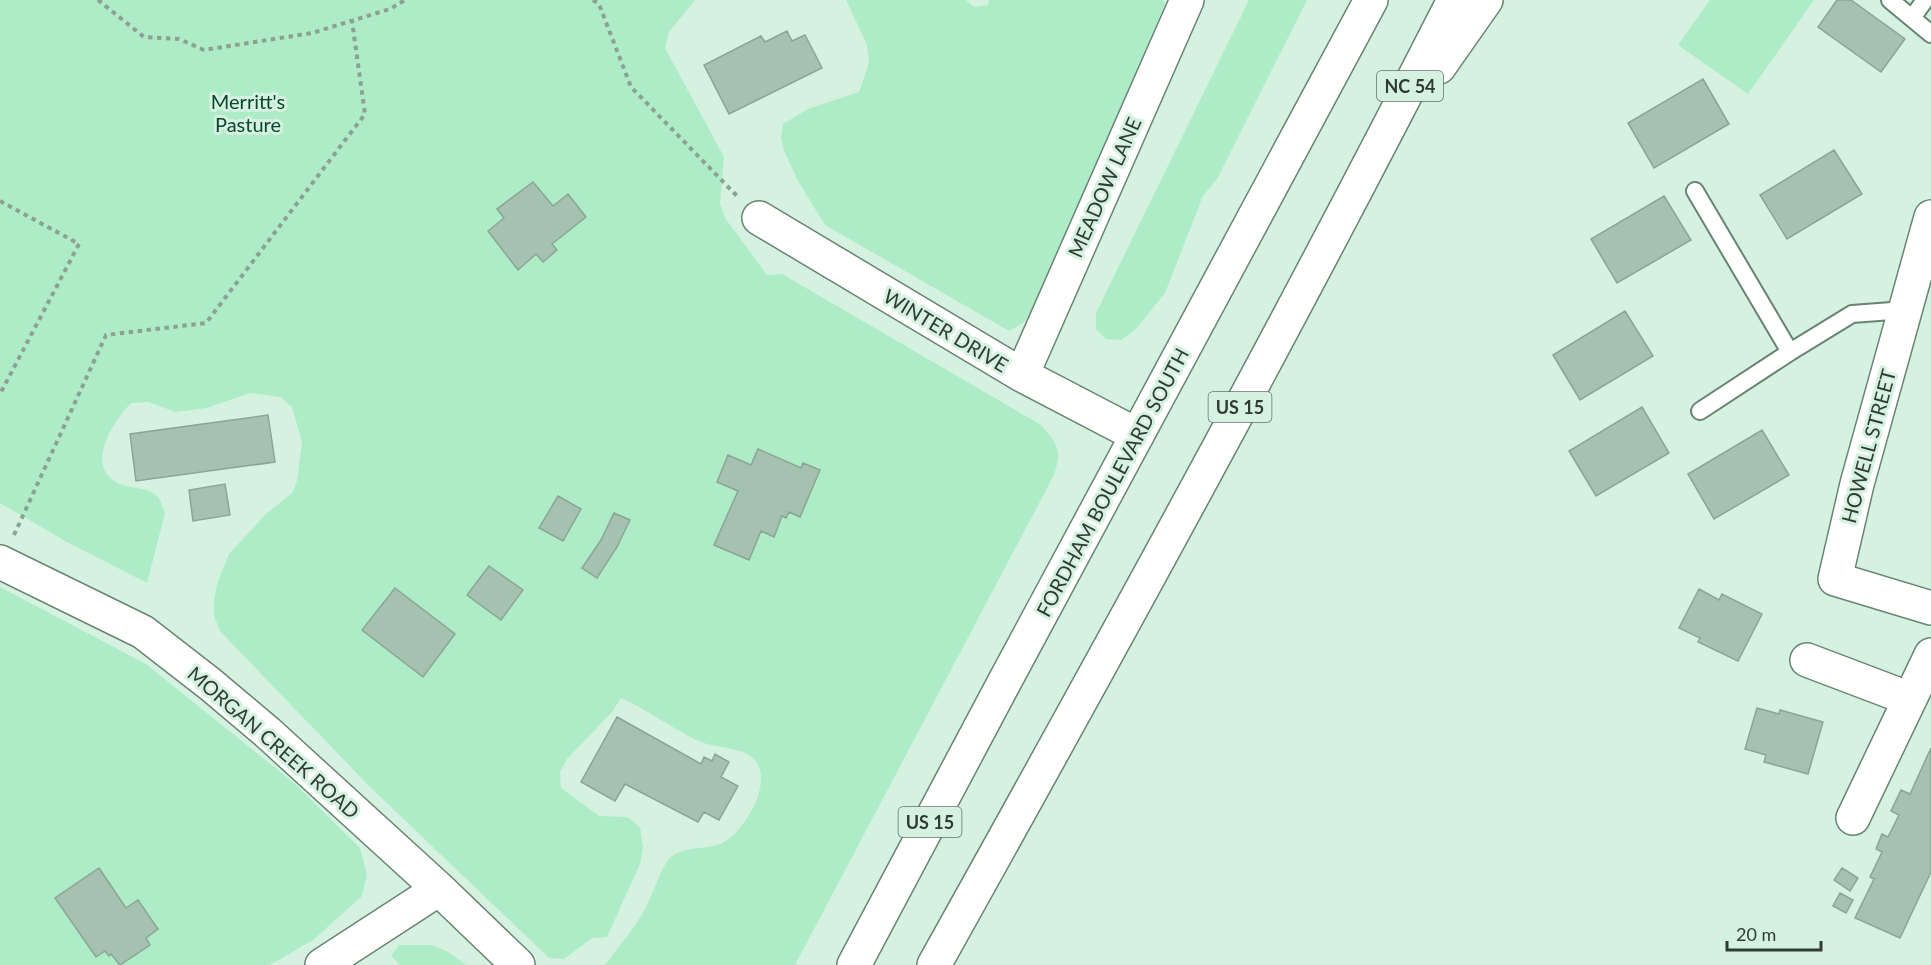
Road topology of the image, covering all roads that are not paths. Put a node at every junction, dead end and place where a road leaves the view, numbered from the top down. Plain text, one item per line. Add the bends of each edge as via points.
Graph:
1 (1187, 0) edge
2 (1371, 0) edge
3 (1454, 0) edge
4 (1486, 0) edge
5 (1890, 0) edge
6 (1925, 0) edge
7 (1912, 18) junction
8 (1931, 34) edge
9 (1367, 172) junction
10 (1695, 191) dead end
11 (1931, 217) edge
12 (759, 218) road end
13 (1905, 310) junction
14 (1790, 352) junction
15 (1022, 375) junction
16 (1700, 411) dead end
17 (1137, 435) junction
18 (0, 562) edge
19 (1931, 608) edge
20 (1931, 655) edge
21 (1807, 660) dead end
22 (1910, 699) junction
23 (1853, 818) dead end
24 (439, 889) junction
25 (322, 965) edge
26 (519, 965) edge
27 (854, 965) edge
28 (934, 965) edge

1 - 15 main road, MEADOW LANE
2 - 17 main road, FORDHAM BOULEVARD SOUTH / US 15
3 - 9 main road, NC 54
4 - 9 main road, US 15
5 - 7 lane
6 - 7 lane
7 - 8 lane
9 - 28 main road, US 15 via 1114,642
10 - 14 lane
11 - 13 main road, HOWELL STREET
12 - 15 main road, WINTER DRIVE
13 - 14 lane via 1852,314
13 - 19 main road, HOWELL STREET via 1834,579
14 - 16 lane
15 - 17 main road, WINTER DRIVE
17 - 27 main road, FORDHAM BOULEVARD SOUTH / US 15
18 - 24 main road, MORGAN CREEK ROAD via 142,632 267,732
20 - 22 main road
21 - 22 main road
22 - 23 main road
24 - 25 main road
24 - 26 main road, MORGAN CREEK ROAD

